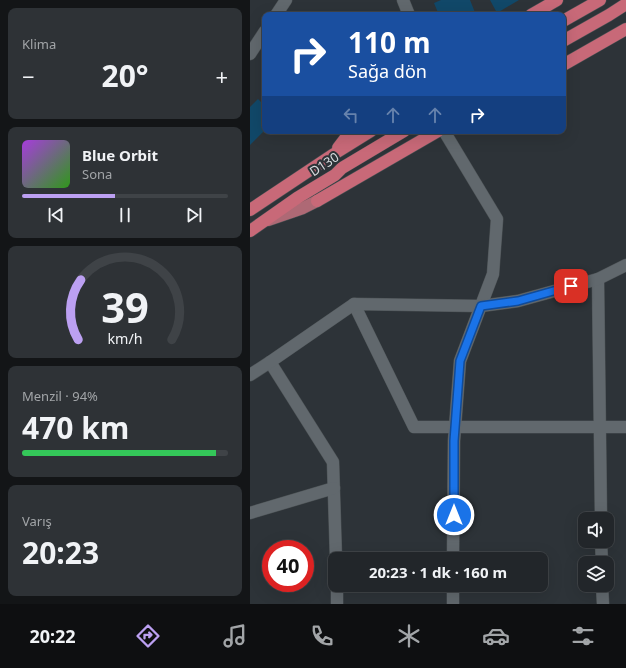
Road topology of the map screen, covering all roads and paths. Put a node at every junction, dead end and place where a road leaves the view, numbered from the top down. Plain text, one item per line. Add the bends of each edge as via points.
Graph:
1 (286, 0) edge
2 (403, 0) edge
3 (558, 0) edge
4 (600, 0) edge
5 (626, 4) edge
6 (278, 12) edge
7 (408, 12) edge
8 (536, 12) edge
9 (566, 19) edge
10 (626, 29) edge
11 (262, 36) edge
12 (566, 39) edge
13 (250, 54) edge
14 (566, 63) edge
15 (349, 134) edge
16 (366, 134) edge
17 (399, 134) edge
18 (433, 134) edge
19 (446, 134) edge
20 (334, 154) junction
21 (317, 201) joint
22 (250, 210) edge
23 (261, 223) junction
24 (250, 231) edge
25 (626, 265) edge
26 (598, 278) junction
27 (354, 304) junction
28 (481, 306) junction
29 (270, 362) junction
30 (250, 375) edge
31 (599, 427) junction
32 (626, 427) edge
33 (455, 428) junction
34 (334, 488) junction
35 (601, 512) edge
36 (250, 513) edge
37 (336, 552) edge
38 (453, 552) edge
39 (337, 592) edge
40 (453, 592) edge
41 (602, 592) edge
42 (337, 604) edge
43 (453, 604) edge
44 (603, 604) edge

1 - 6 street
2 - 7 street
3 - 8 highway
4 - 9 highway
5 - 12 highway
10 - 14 highway
11 - 13 street
15 - 20 highway
16 - 20 highway
17 - 23 highway, D130 via 342,168
18 - 21 highway
19 - 28 street via 497,219 493,274
20 - 22 highway
21 - 23 main road
23 - 24 highway, D130
25 - 26 street
26 - 28 street via 518,301
26 - 31 street
27 - 28 street
27 - 29 street
27 - 33 street via 414,427
28 - 33 street via 460,361
29 - 30 street
29 - 34 street via 334,462
31 - 32 street
31 - 33 street
31 - 35 street
33 - 38 street
34 - 36 street
34 - 37 street
39 - 42 street
40 - 43 street
41 - 44 street

